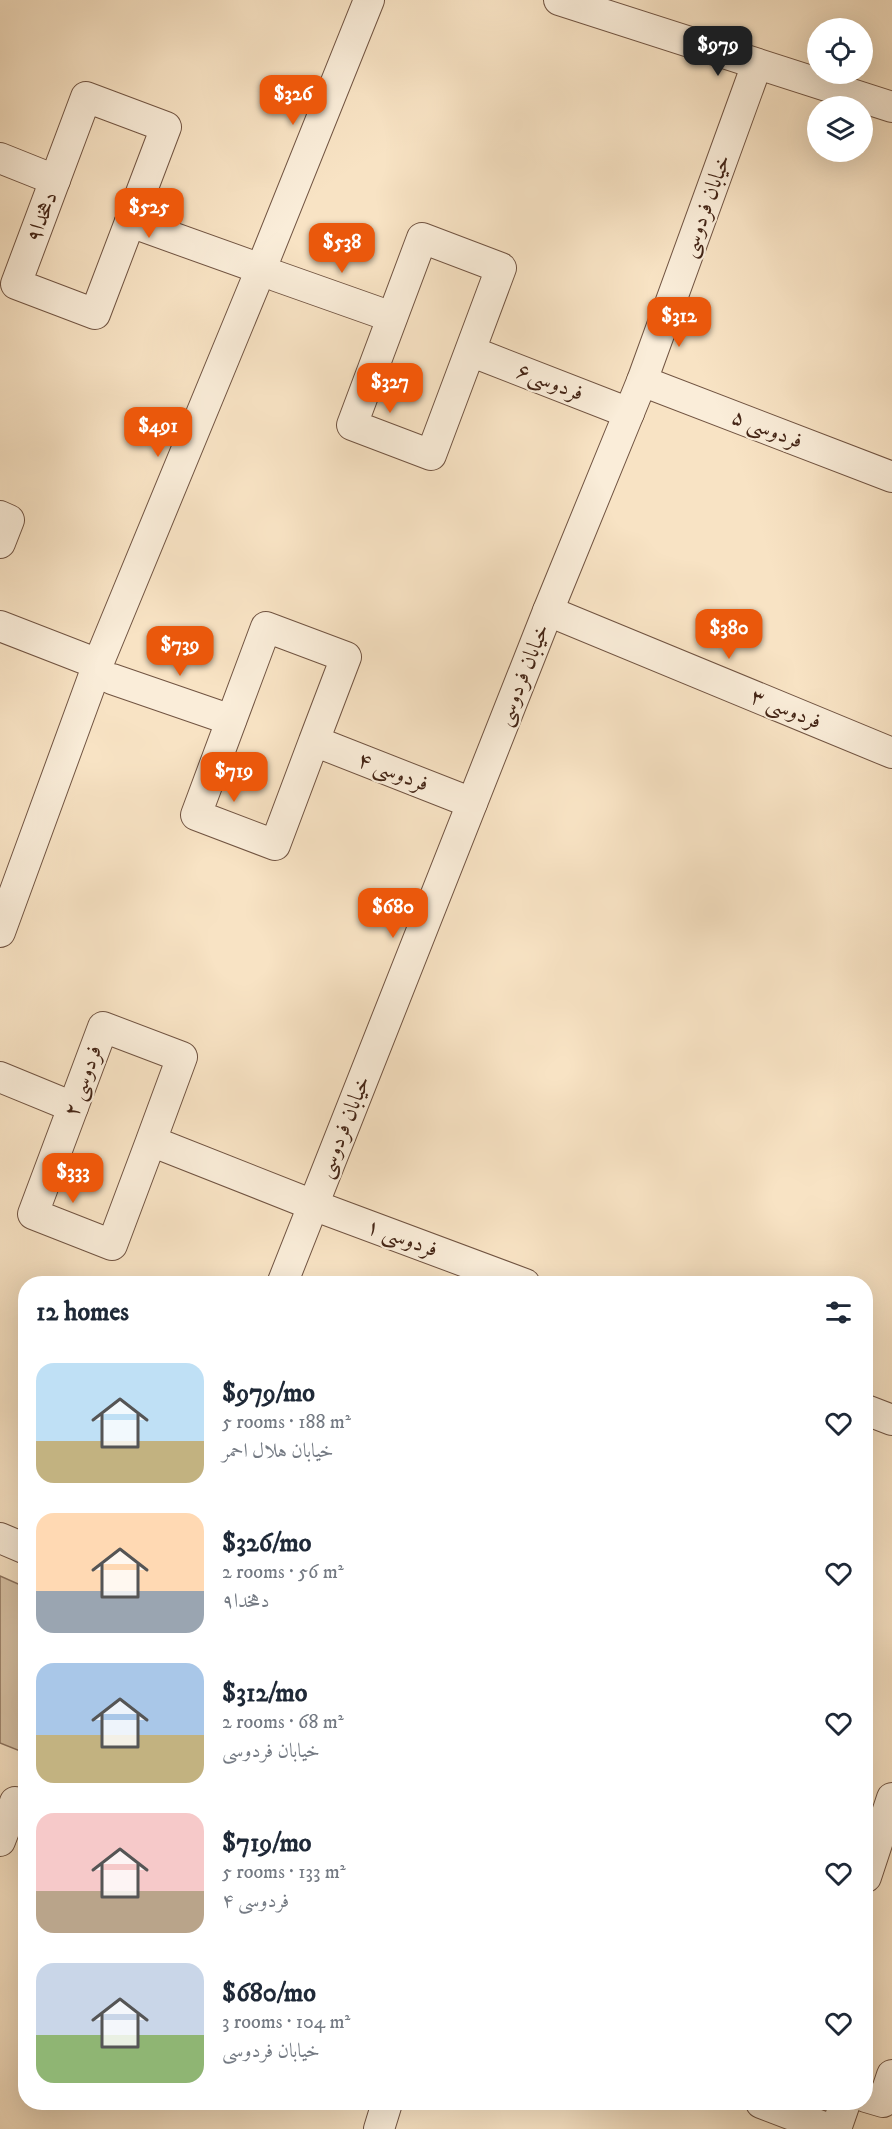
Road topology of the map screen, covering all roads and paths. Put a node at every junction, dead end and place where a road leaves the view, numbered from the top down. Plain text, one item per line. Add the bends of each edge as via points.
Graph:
1 (369, 0) edge
2 (559, 0) edge
3 (757, 64) junction
4 (892, 107) edge
5 (0, 158) edge
6 (55, 180) junction
7 (130, 222) junction
8 (269, 273) junction
9 (392, 317) junction
10 (470, 351) junction
11 (642, 381) junction
12 (629, 413) junction
13 (892, 477) edge
14 (0, 516) edge
15 (0, 543) edge
16 (548, 611) junction
17 (0, 626) edge
18 (105, 672) junction
19 (231, 720) junction
20 (315, 741) junction
21 (891, 748) edge
22 (472, 803) junction
23 (0, 932) edge
24 (0, 1077) edge
25 (73, 1107) junction
26 (151, 1141) junction
27 (313, 1205) junction
28 (285, 1276) edge
29 (504, 1276) edge
30 (873, 1413) edge
31 (892, 1420) edge
32 (0, 1538) edge
33 (18, 1546) edge
34 (892, 1798) edge
35 (14, 1801) edge
36 (0, 1841) edge
37 (873, 1856) edge
38 (385, 2110) edge
39 (779, 2110) edge
40 (842, 2110) edge
41 (379, 2129) edge
42 (829, 2129) edge
43 (836, 2129) edge

1 - 8 street
2 - 3 street
3 - 4 street
3 - 11 street, خیابان فردوسی
5 - 6 street, دهخدا۹
6 - 7 street, دهخدا۹ via 86,97 166,127
6 - 7 street, دهخدا۹ via 16,284 95,314
7 - 8 street
8 - 9 street
8 - 18 street
9 - 10 street via 422,238 501,268
9 - 10 street via 352,425 431,455
10 - 12 street, فردوسی۶
11 - 12 street, خیابان فردوسی
11 - 13 street, فردوسی ۵
12 - 16 street, خیابان فردوسی
14 - 15 street via 9,520
16 - 21 street, فردوسی ۳
16 - 22 street, خیابان فردوسی
17 - 18 street
18 - 19 street
18 - 23 street
19 - 20 street via 266,627 346,657
19 - 20 street via 196,814 275,845
20 - 22 street, فردوسی ۴
22 - 27 street, خیابان فردوسی
24 - 25 street
25 - 26 street, فردوسی ۲ via 103,1027 182,1057
25 - 26 street, فردوسی ۲ via 33,1215 112,1245
26 - 27 street
27 - 28 street, خیابان فردوسی
27 - 29 street, فردوسی ۱
30 - 31 street
32 - 33 street
34 - 37 street
35 - 36 street
38 - 41 street
39 - 42 street
40 - 43 street

